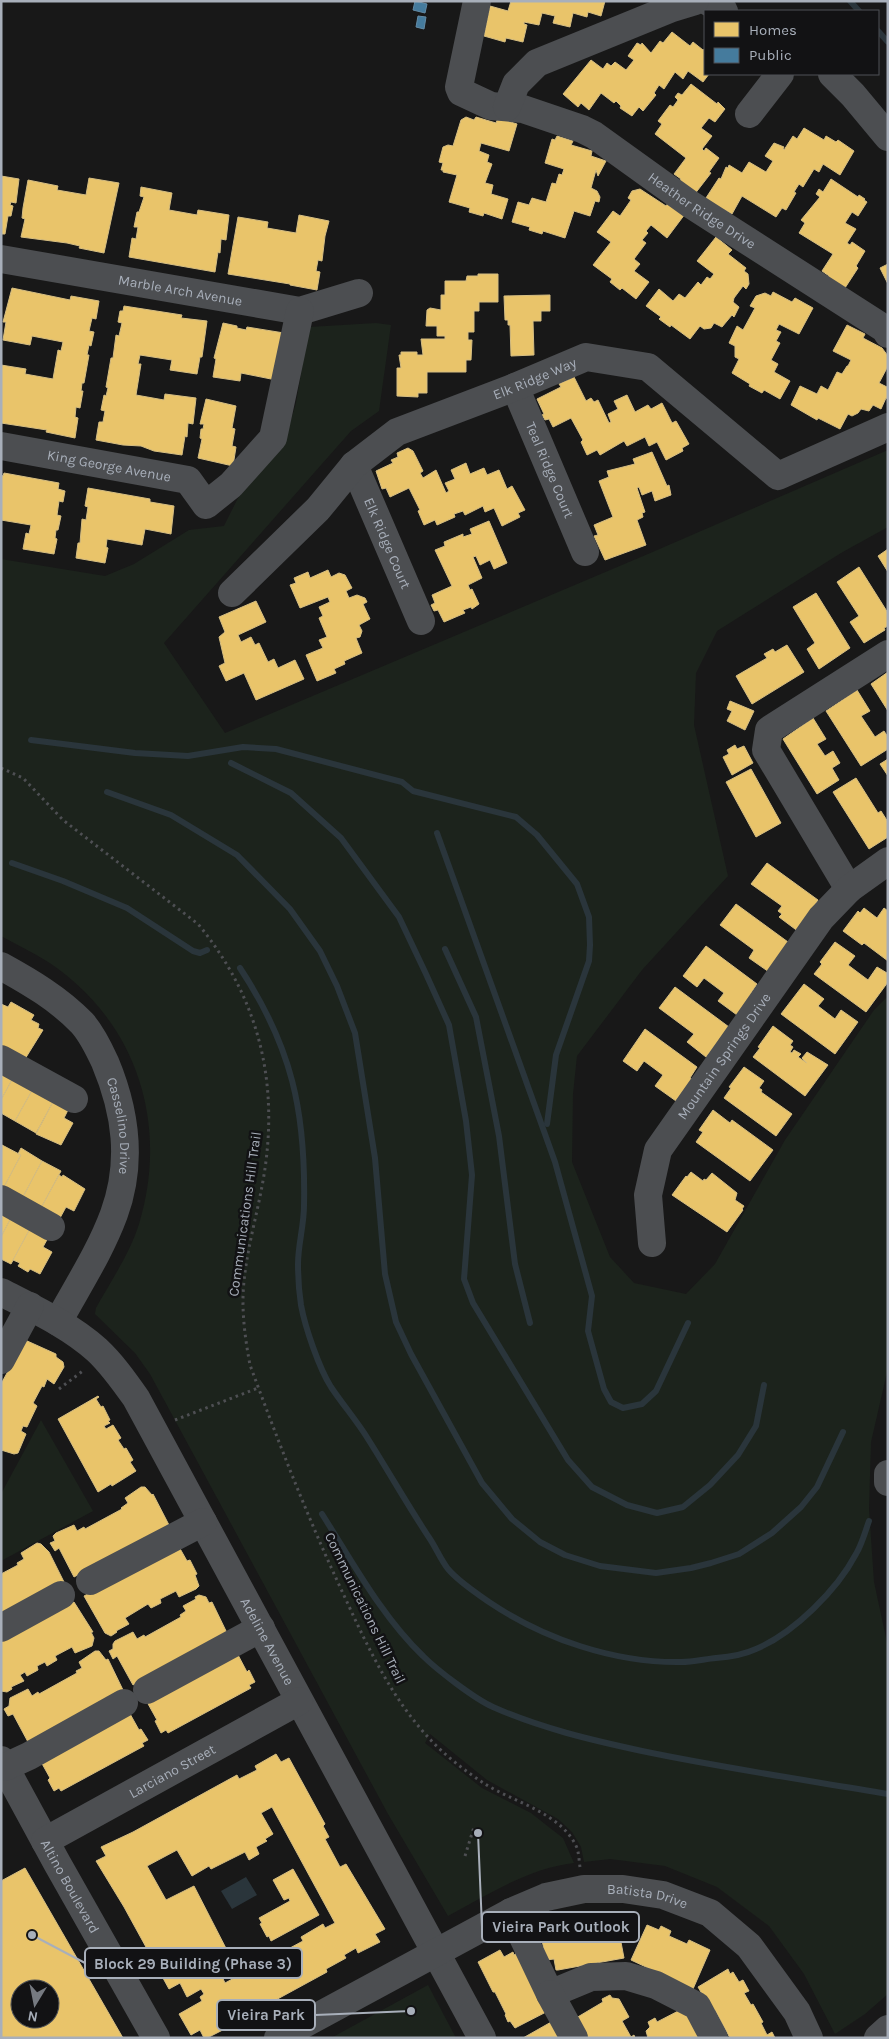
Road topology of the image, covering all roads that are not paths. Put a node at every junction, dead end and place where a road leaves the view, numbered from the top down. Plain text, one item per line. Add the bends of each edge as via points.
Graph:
1 (477, 1) edge
2 (695, 1) edge
3 (707, 1) edge
4 (722, 10) edge
5 (779, 75) edge
6 (833, 75) edge
7 (507, 108) junction
8 (749, 114) dead end
9 (888, 137) edge
10 (1, 259) edge
11 (359, 293) dead end
12 (300, 311) junction
13 (888, 334) edge
14 (515, 388) junction
15 (888, 427) edge
16 (1, 446) edge
17 (354, 465) junction
18 (585, 552) dead end
19 (232, 593) dead end
20 (421, 620) dead end
21 (888, 654) edge
22 (888, 861) edge
23 (849, 889) junction
24 (1, 966) edge
25 (1, 1060) edge
26 (74, 1100) dead end
27 (1, 1199) edge
28 (51, 1226) dead end
29 (652, 1243) dead end
30 (1, 1292) edge
31 (30, 1306) junction
32 (58, 1322) junction
33 (1, 1360) edge
34 (888, 1474) edge
35 (888, 1482) edge
36 (203, 1522) junction
37 (90, 1581) dead end
38 (61, 1595) dead end
39 (1, 1628) edge
40 (261, 1628) junction
41 (299, 1701) junction
42 (3, 1764) edge
43 (45, 1841) junction
44 (511, 1912) junction
45 (437, 1951) junction
46 (550, 1994) junction
47 (888, 2029) edge
48 (156, 2038) edge
49 (278, 2038) edge
50 (482, 2038) edge
51 (574, 2038) edge
52 (714, 2038) edge
53 (809, 2038) edge
54 (878, 2038) edge

1 - 7 street, Heather Ridge Drive via 459,87 465,95 490,106
2 - 7 street via 537,63 516,84
3 - 4 street
5 - 8 street
6 - 9 street
7 - 13 street, Heather Ridge Drive via 523,109 594,135 690,204 885,329
10 - 12 street, Marble Arch Avenue
11 - 12 street, Marble Arch Avenue
12 - 16 street, King George Avenue via 273,438 231,485 206,505 188,480
14 - 15 street, Elk Ridge Way via 586,358 648,367 778,476
14 - 17 street, Elk Ridge Way via 397,432
14 - 18 street, Teal Ridge Court
17 - 19 street, Elk Ridge Way via 318,508
17 - 20 street, Elk Ridge Court
21 - 23 street via 769,730 766,750
22 - 23 street, Mountain Springs Drive
23 - 29 street, Mountain Springs Drive via 821,918 658,1150 648,1195
24 - 32 street, Casselino Drive via 53,998 83,1024 109,1071 124,1122 124,1168 114,1214
25 - 26 street
27 - 28 street
30 - 31 street, Adeline Avenue
31 - 32 street, Adeline Avenue
31 - 33 street
32 - 36 street, Adeline Avenue via 98,1351 119,1374 136,1398
34 - 35 street
36 - 37 street
36 - 40 street, Adeline Avenue
38 - 39 street
40 - 41 street, Adeline Avenue
40 - 42 street via 29,1756
41 - 43 street, Larciano Street
41 - 45 street, Adeline Avenue
42 - 43 street, Altino Boulevard
43 - 48 street, Altino Boulevard
44 - 45 street, Batista Drive
44 - 46 street
44 - 53 street, Batista Drive via 546,1897 584,1888 662,1895 710,1913 749,1946 797,2012
45 - 49 street, Batista Drive
45 - 50 street, Adeline Avenue
46 - 51 street
46 - 52 street via 591,1977 626,1976 656,1985 697,2006
47 - 54 street

